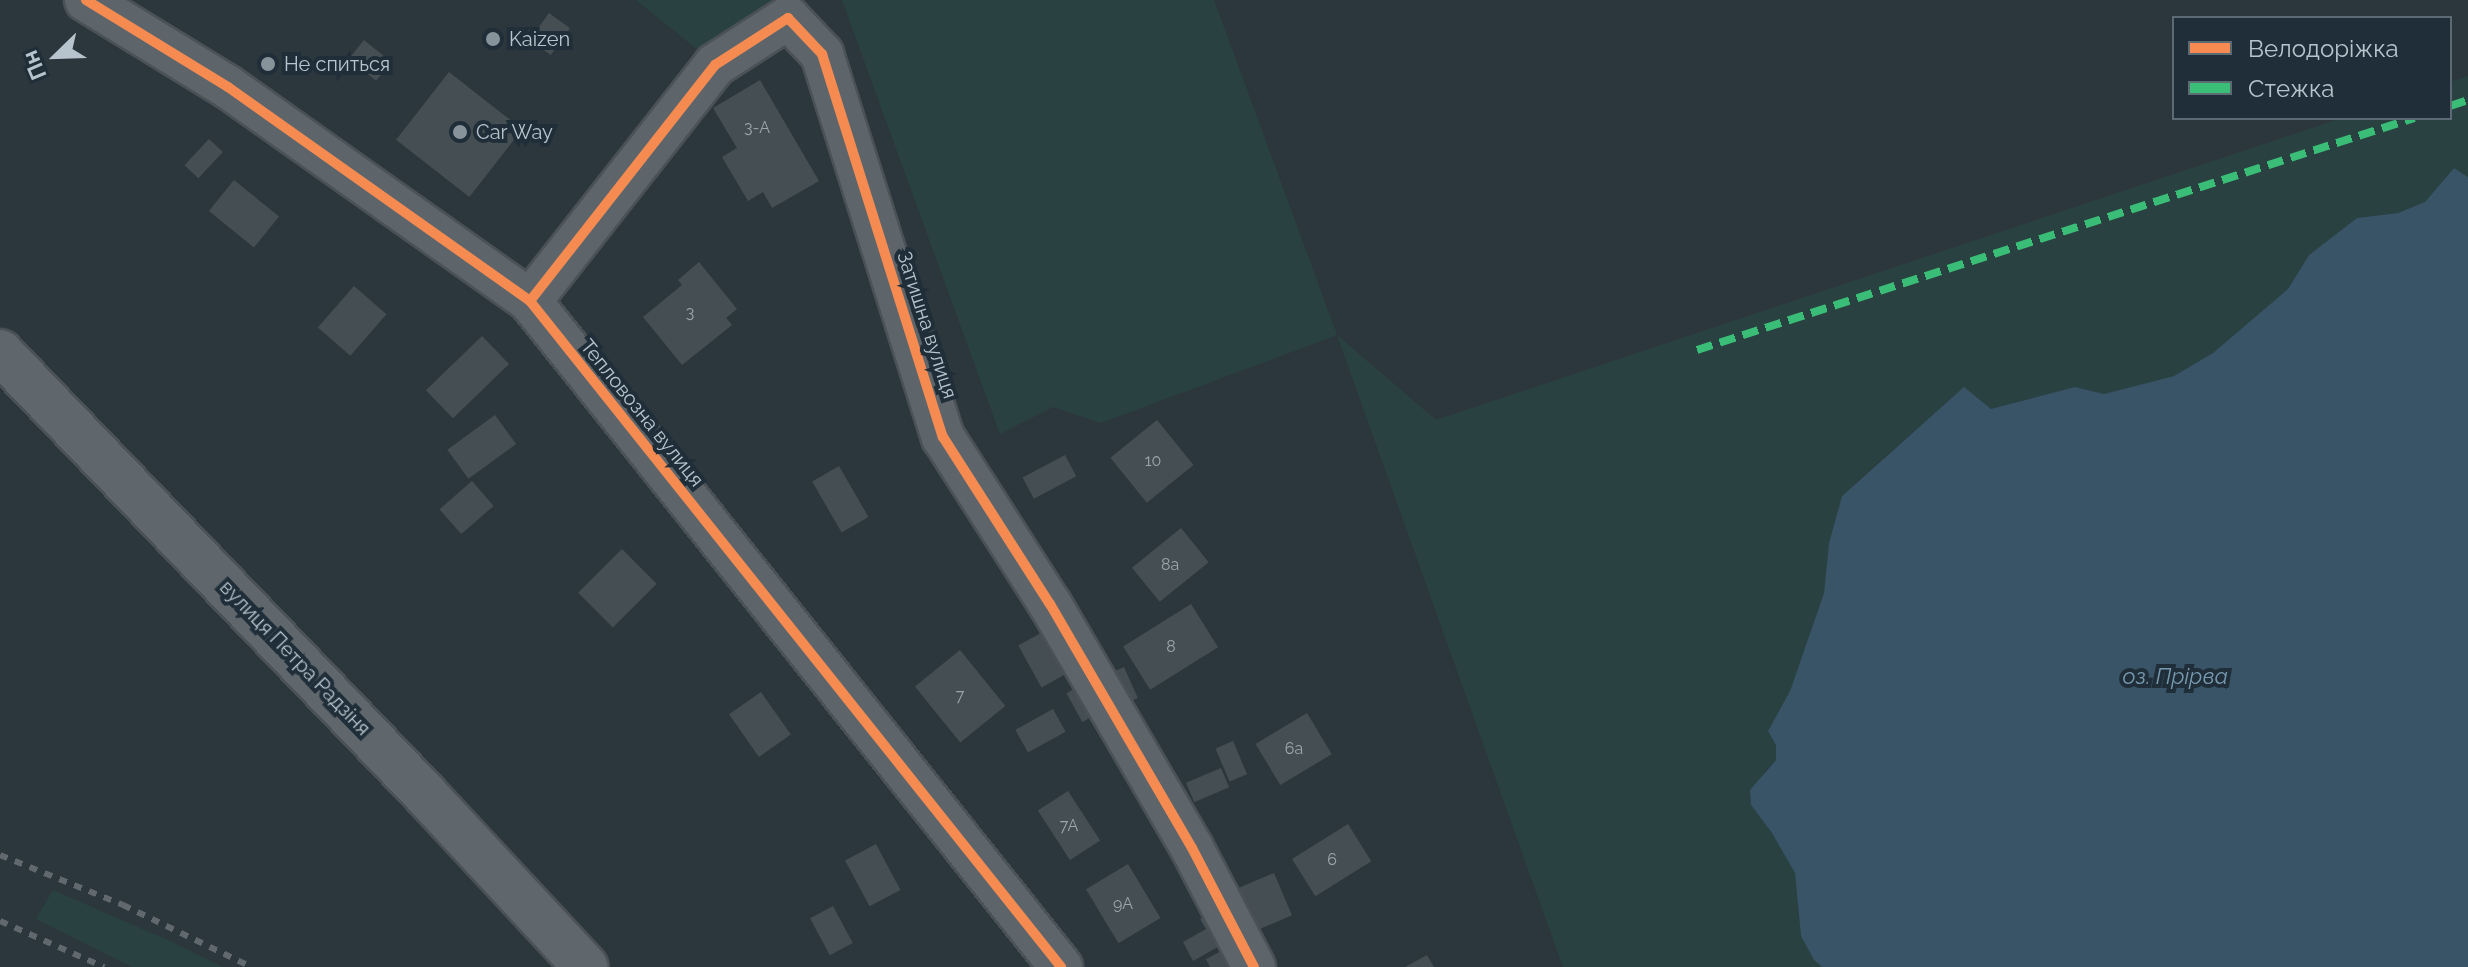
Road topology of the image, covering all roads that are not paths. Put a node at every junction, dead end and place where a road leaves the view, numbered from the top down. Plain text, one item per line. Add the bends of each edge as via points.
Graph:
1 (86, 0) edge
2 (530, 301) junction
3 (0, 352) edge
4 (586, 967) edge
5 (1061, 967) edge
6 (1254, 967) edge

1 - 2 street, Тепловозна вулиця via 228,87
2 - 5 street, Тепловозна вулиця
2 - 6 street, Затишна вулиця via 715,65 788,18 822,54 943,437 1050,604 1192,848
3 - 4 main road, вулиця Петра Радзіня

